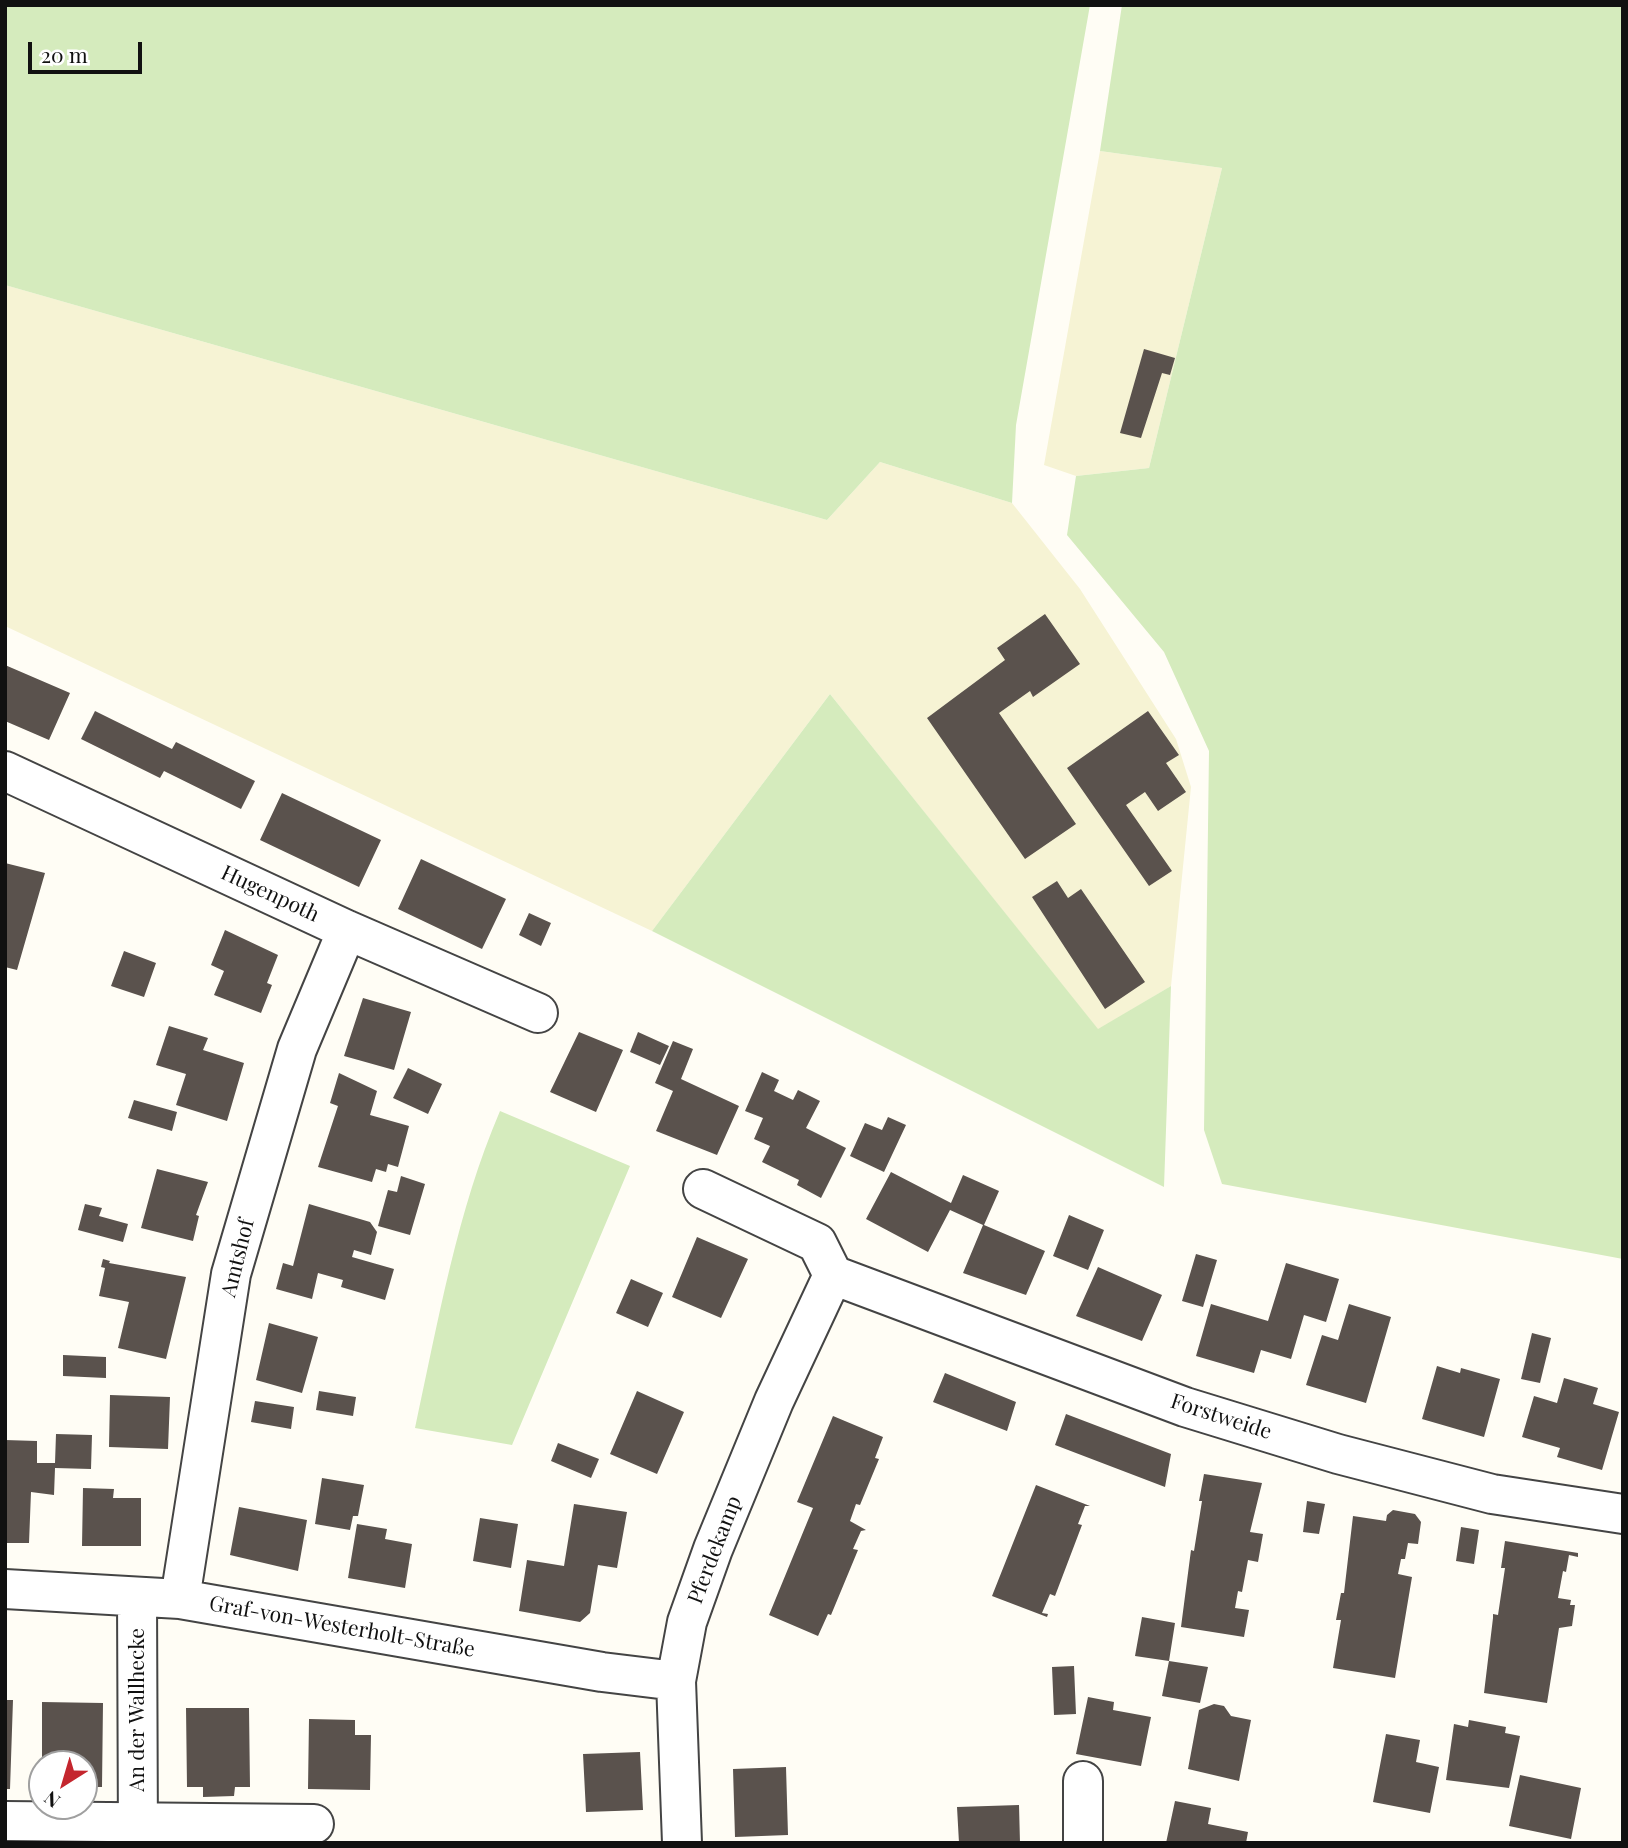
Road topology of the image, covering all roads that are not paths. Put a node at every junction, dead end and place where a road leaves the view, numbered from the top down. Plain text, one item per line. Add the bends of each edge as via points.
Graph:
1 (5, 771) edge
2 (347, 930) junction
3 (538, 1013) dead end
4 (703, 1189) dead end
5 (833, 1275) junction
6 (1623, 1514) edge
7 (5, 1589) edge
8 (137, 1597) junction
9 (180, 1600) junction
10 (677, 1681) junction
11 (1083, 1782) dead end
12 (5, 1821) edge
13 (314, 1824) dead end
14 (138, 1833) edge
15 (682, 1843) edge
16 (1083, 1843) edge

1 - 2 street, Hugenpoth
2 - 3 street, Hugenpoth
2 - 9 street, Amtshof via 297,1049 231,1275
4 - 5 street via 817,1243
5 - 6 street, Forstweide via 1172,1402 1325,1450 1492,1494
5 - 10 street, Pferdekamp via 713,1549 687,1622
7 - 8 street, Graf-von-Westerholt-Straße
8 - 9 street, Graf-von-Westerholt-Straße
8 - 14 street, An der Wallhecke
9 - 10 street, Graf-von-Westerholt-Straße
10 - 15 street, Pferdekamp
11 - 16 street
12 - 14 street, An der Wallhecke
13 - 14 street, An der Wallhecke

